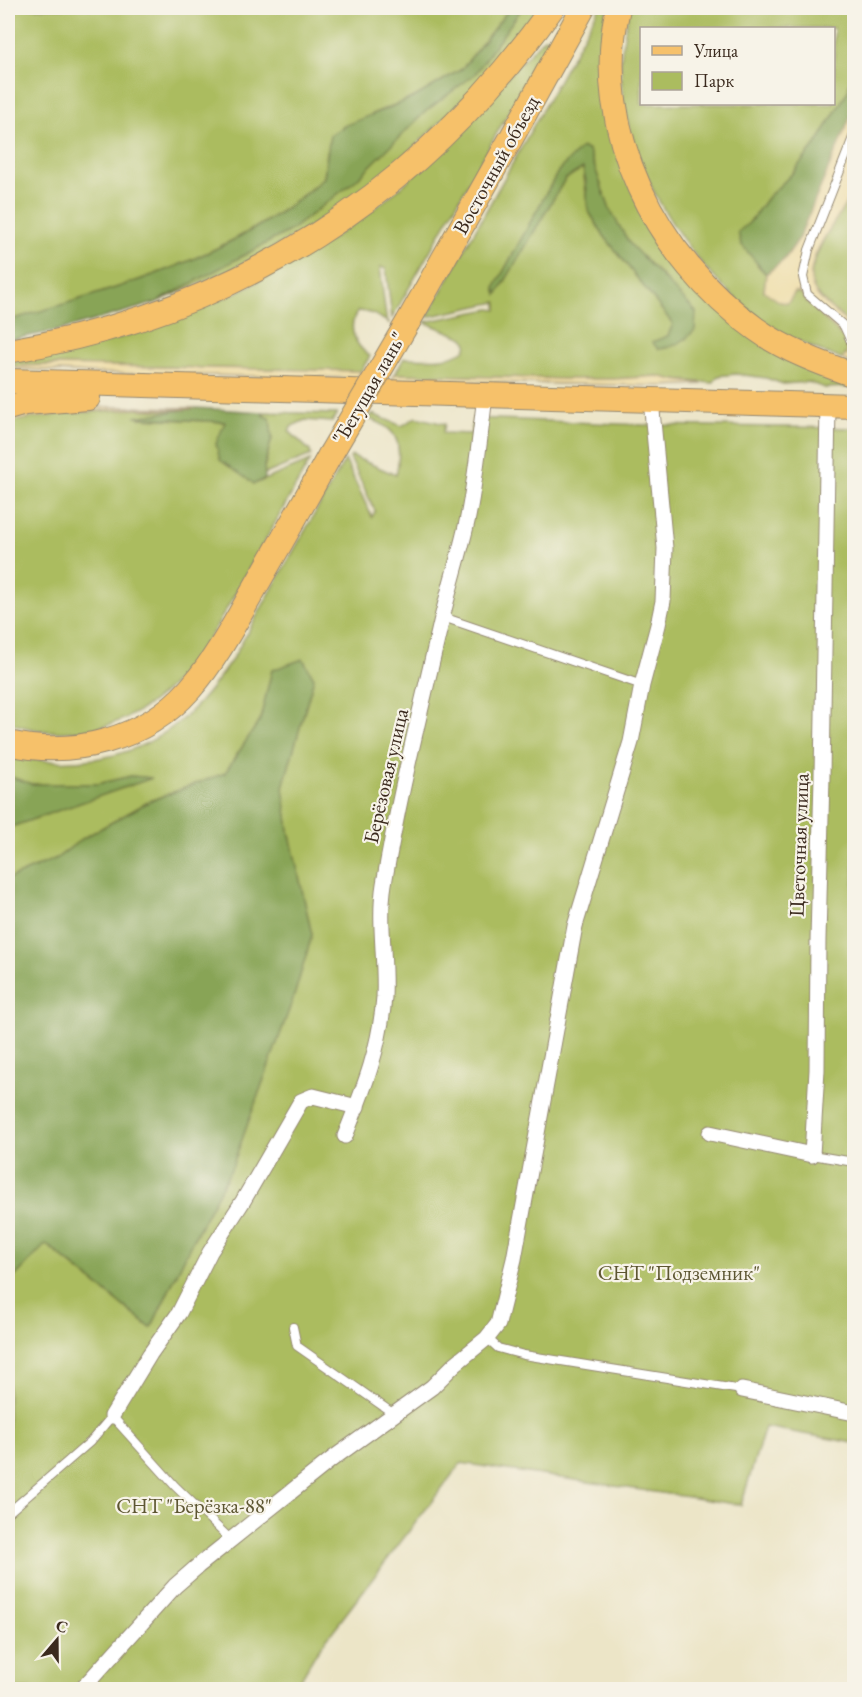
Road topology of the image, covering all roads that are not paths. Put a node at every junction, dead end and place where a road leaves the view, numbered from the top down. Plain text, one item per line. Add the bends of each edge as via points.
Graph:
1 (552, 8) edge
2 (583, 8) edge
3 (618, 8) edge
4 (855, 135) edge
5 (408, 322) joint
6 (855, 348) edge
7 (8, 351) edge
8 (855, 375) edge
9 (8, 381) edge
10 (249, 389) junction
11 (485, 396) junction
12 (651, 400) junction
13 (828, 405) junction
14 (855, 406) edge
15 (8, 408) edge
16 (442, 617) junction
17 (642, 685) junction
18 (8, 735) edge
19 (8, 743) edge
20 (66, 748) junction
21 (357, 1107) junction
22 (710, 1132) dead end
23 (345, 1136) dead end
24 (812, 1155) junction
25 (855, 1162) edge
26 (293, 1327) dead end
27 (487, 1338) junction
28 (742, 1390) joint
29 (855, 1413) edge
30 (394, 1414) junction
31 (112, 1416) junction
32 (8, 1513) edge
33 (230, 1539) junction
34 (81, 1689) edge

1 - 7 main road via 446,134 347,216 285,255 201,297 131,323
2 - 5 main road, Восточный объезд
3 - 8 main road via 611,69 617,120 637,182 672,246 726,304 756,329 794,351
4 - 6 lane via 809,250 803,277 807,294 844,327
5 - 20 main road, "Бегущая лань", bridge via 222,645 190,689 173,706 137,729 96,744
9 - 10 main road
10 - 11 main road
10 - 15 main road via 53,399
11 - 12 main road
11 - 16 street, Берёзовая улица via 467,520
12 - 13 main road
12 - 17 street via 665,573 658,625
13 - 14 main road
13 - 24 street, Цветочная улица via 817,1070
16 - 17 lane
16 - 21 street, Берёзовая улица via 383,887 385,956 380,1031
17 - 27 street via 631,742 575,926 514,1259 498,1324
18 - 20 main road
19 - 20 main road
21 - 23 street, Берёзовая улица
21 - 31 street via 313,1096 301,1101 210,1252 179,1313
22 - 24 street
24 - 25 lane
26 - 30 lane via 297,1346
27 - 28 lane via 498,1348 524,1355
27 - 30 street via 432,1387
28 - 29 street
30 - 33 street
31 - 32 lane via 90,1442
31 - 33 lane
33 - 34 street via 176,1586

